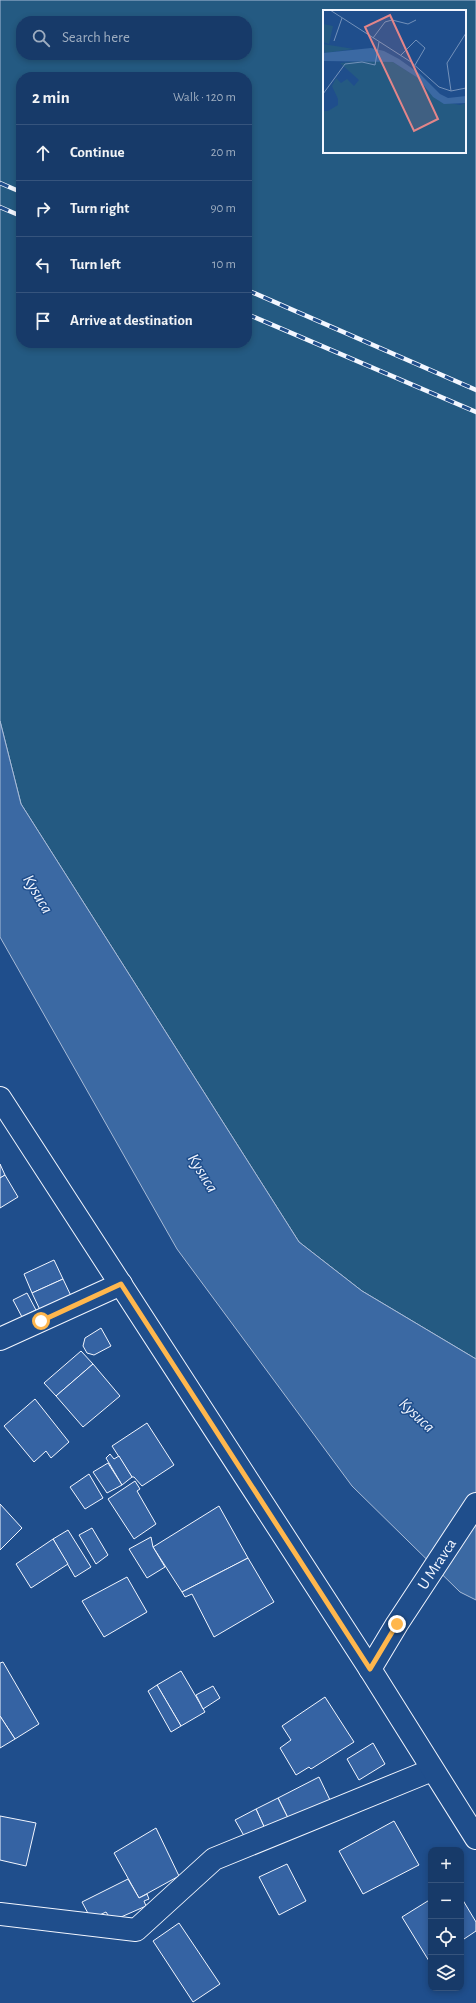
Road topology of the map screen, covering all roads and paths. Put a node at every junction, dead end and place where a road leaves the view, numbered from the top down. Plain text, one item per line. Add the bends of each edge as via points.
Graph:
1 (0, 1098) edge
2 (121, 1284) junction
3 (0, 1339) edge
4 (476, 1504) edge
5 (370, 1669) junction
6 (432, 1770) junction
7 (476, 1838) edge
8 (0, 1914) edge

1 - 2 main road
2 - 3 main road
2 - 5 main road
4 - 5 main road, U Mravca
5 - 6 main road
6 - 7 main road
6 - 8 main road via 214,1859 136,1930

